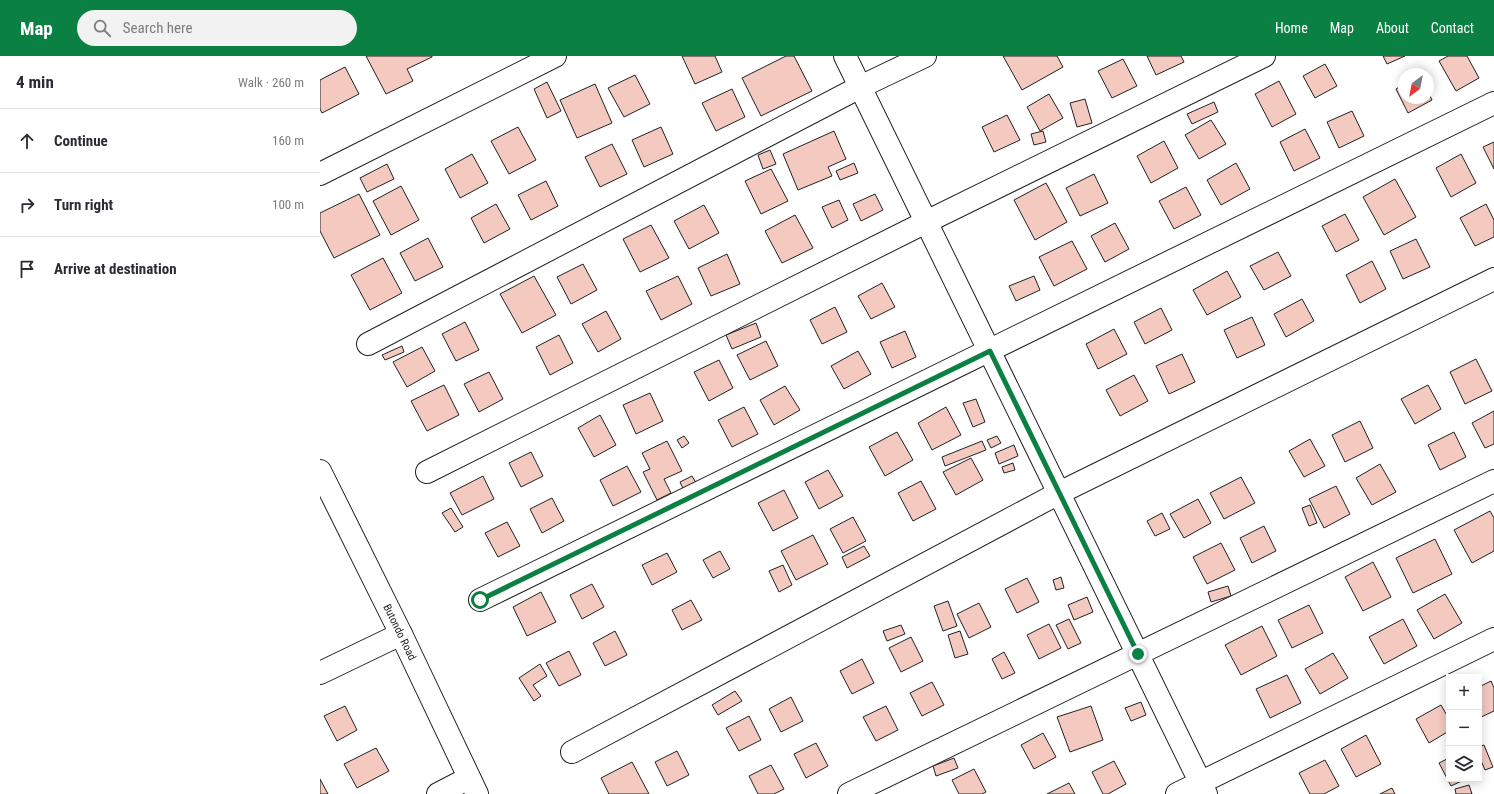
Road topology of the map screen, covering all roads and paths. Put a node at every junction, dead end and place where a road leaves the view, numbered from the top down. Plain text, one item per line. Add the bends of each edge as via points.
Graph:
1 (555, 56) edge
2 (845, 56) edge
3 (925, 56) edge
4 (1264, 56) edge
5 (860, 87) junction
6 (1494, 103) edge
7 (320, 174) edge
8 (926, 222) junction
9 (1494, 279) edge
10 (368, 344) dead end
11 (990, 351) junction
12 (320, 471) edge
13 (427, 472) dead end
14 (1494, 481) edge
15 (1059, 493) junction
16 (327, 500) edge
17 (480, 600) dead end
18 (401, 634) junction
19 (1494, 639) edge
20 (1138, 654) junction
21 (320, 673) edge
22 (572, 752) dead end
23 (473, 786) edge
24 (1204, 788) edge
25 (438, 794) edge
26 (849, 794) edge
27 (1177, 794) edge

1 - 7 street
2 - 5 street
3 - 5 street
4 - 8 street
5 - 8 street
5 - 10 street
6 - 11 street
8 - 11 street
8 - 13 street
9 - 15 street
11 - 15 street
11 - 17 street
12 - 16 street, Butondo Road
14 - 20 street
15 - 20 street
15 - 22 street
16 - 18 street, Butondo Road
18 - 21 street
18 - 23 street, Butondo Road
19 - 24 street
20 - 24 street
20 - 26 street
23 - 25 street
24 - 27 street

